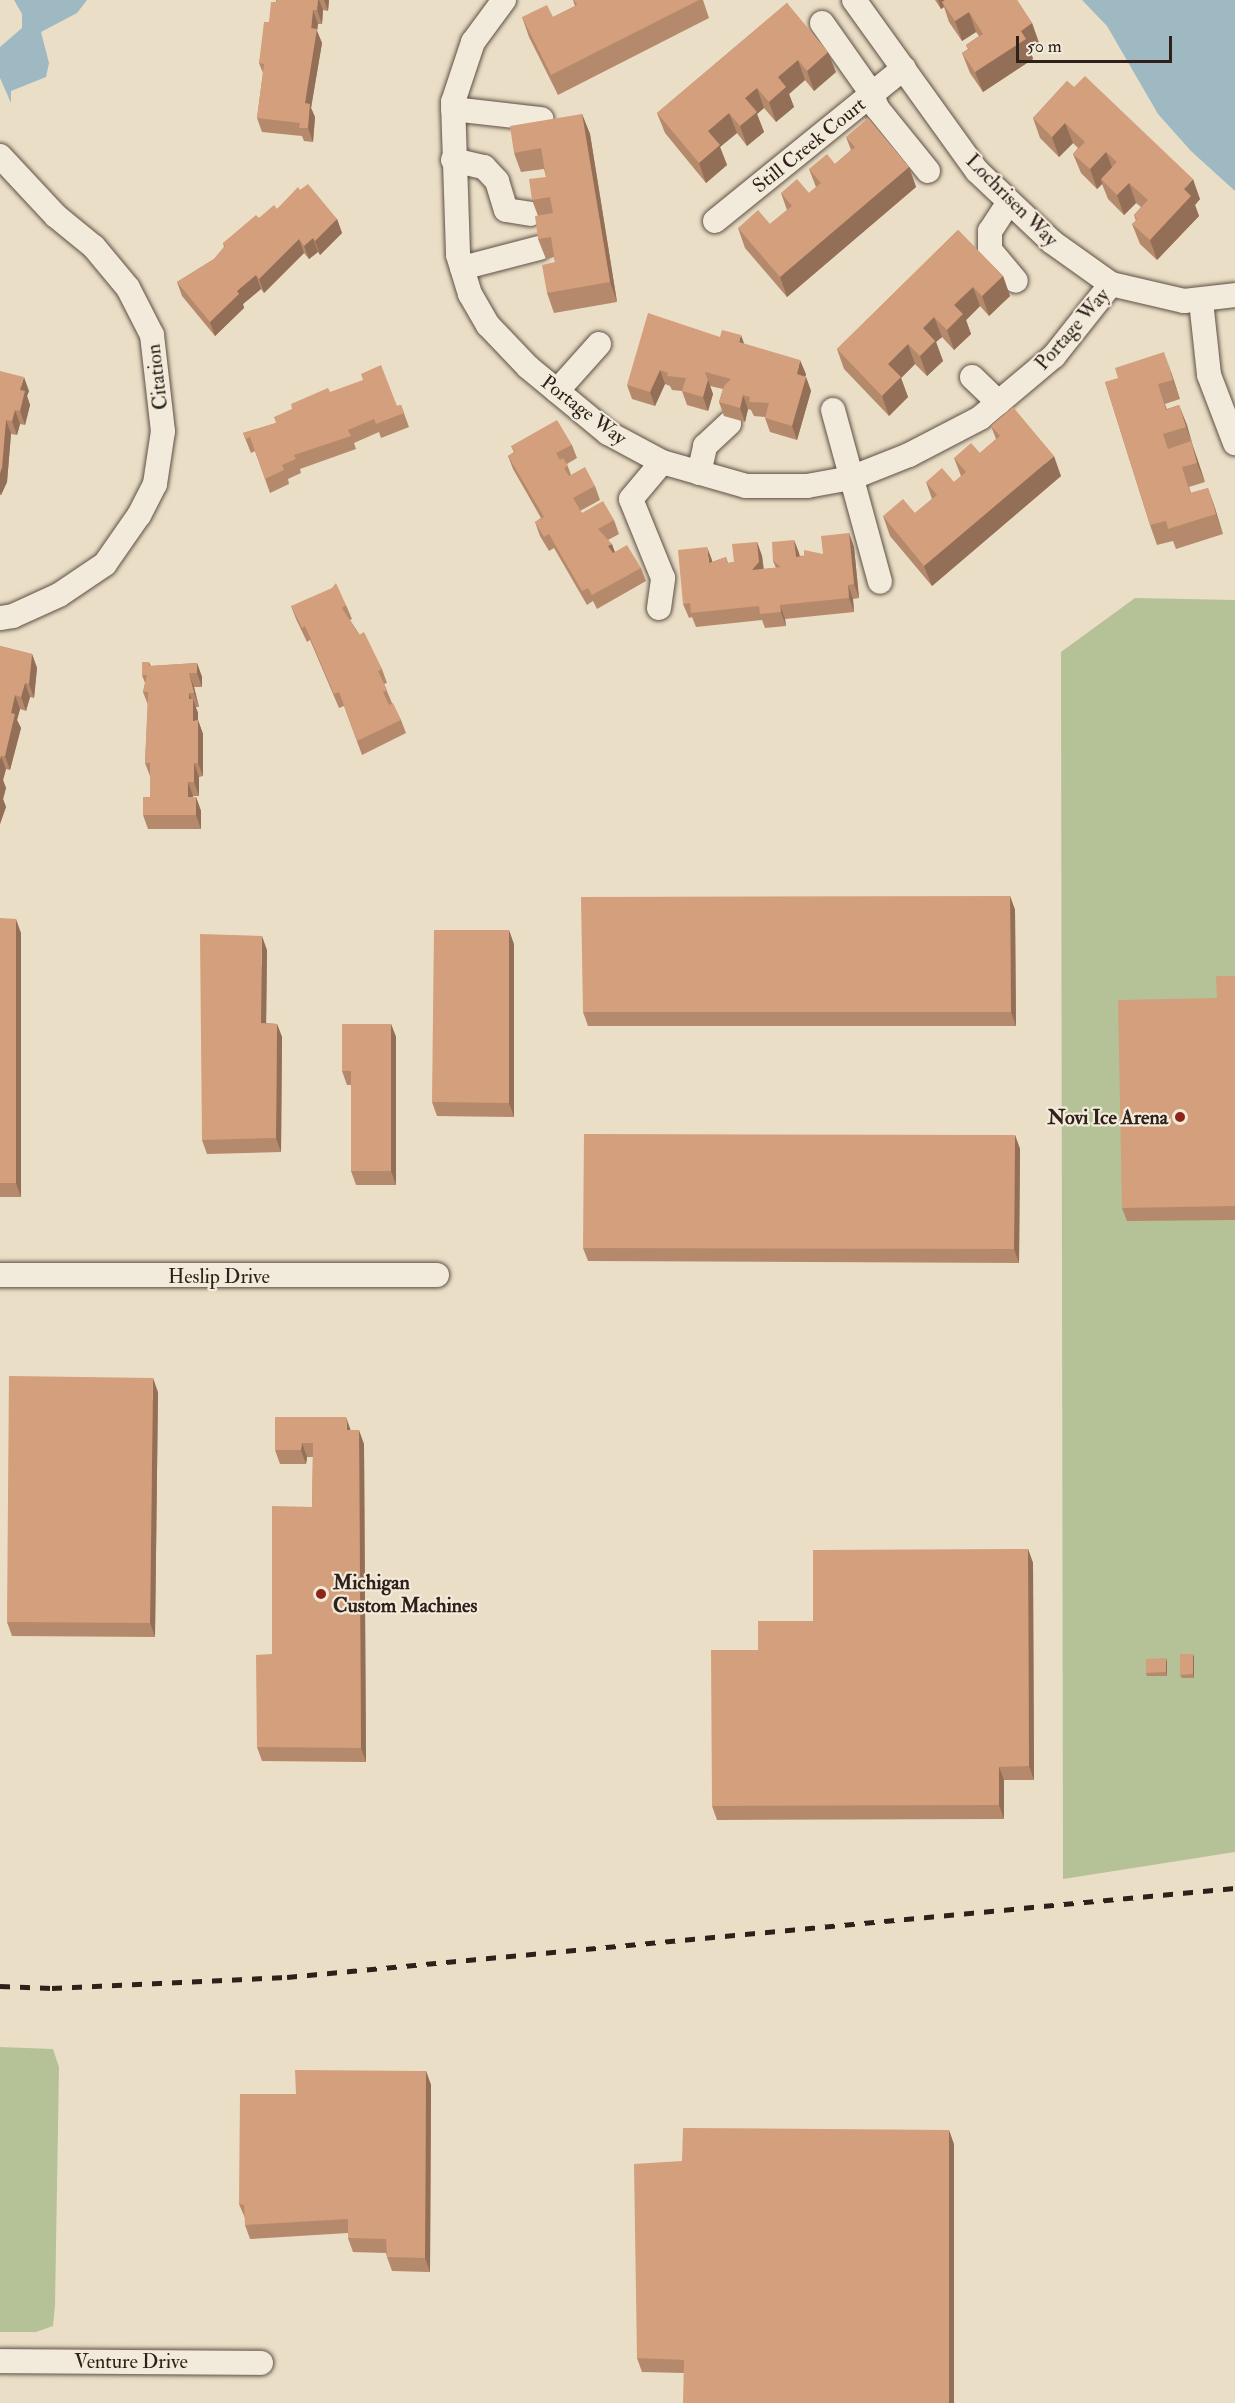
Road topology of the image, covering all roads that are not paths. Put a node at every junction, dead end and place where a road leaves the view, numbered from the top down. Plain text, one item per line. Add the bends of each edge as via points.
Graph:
1 (504, 0) edge
2 (854, 0) edge
3 (822, 23) dead end
4 (904, 68) junction
5 (872, 94) junction
6 (453, 109) junction
7 (542, 119) edge
8 (0, 156) edge
9 (453, 160) junction
10 (928, 171) dead end
11 (1009, 202) junction
12 (531, 213) edge
13 (714, 221) dead end
14 (539, 248) edge
15 (462, 268) junction
16 (1016, 281) dead end
17 (1111, 284) junction
18 (1235, 295) edge
19 (1201, 301) junction
20 (599, 344) dead end
21 (972, 377) dead end
22 (557, 391) junction
23 (999, 403) junction
24 (833, 410) dead end
25 (729, 424) edge
26 (1235, 443) edge
27 (662, 462) junction
28 (699, 473) junction
29 (850, 478) junction
30 (880, 582) dead end
31 (659, 608) dead end
32 (0, 618) edge
33 (0, 1275) edge
34 (437, 1275) dead end
35 (0, 2361) edge
36 (261, 2363) dead end

1 - 6 street, Portage Way via 473,42
2 - 4 street, Lochrisen Way
3 - 5 street
4 - 5 street, Still Creek Court
4 - 11 street, Lochrisen Way via 977,171
5 - 10 street via 877,108
5 - 13 street, Still Creek Court
6 - 7 street
6 - 9 street, Portage Way
8 - 32 street, Citation via 128,288 153,335 163,431 155,484 105,564 59,595
9 - 12 street via 484,167 496,181 506,210
9 - 15 street, Portage Way
11 - 16 street via 990,231 990,250
11 - 17 street, Lochrisen Way via 1052,242
14 - 15 street
15 - 22 street, Portage Way via 470,294 488,325
17 - 19 street, Lochrisen Way via 1184,301
17 - 23 street, Portage Way via 1054,356
18 - 19 street, Lochrisen Way
19 - 26 street via 1209,375
20 - 22 street
21 - 23 street
22 - 27 street, Portage Way via 608,433
23 - 29 street, Portage Way via 980,418 909,455
24 - 29 street
25 - 28 street via 705,446
27 - 28 street, Portage Way
27 - 31 street via 631,499 663,578
28 - 29 street, Portage Way via 746,486 807,486
29 - 30 street
33 - 34 street, Heslip Drive
35 - 36 street, Venture Drive

